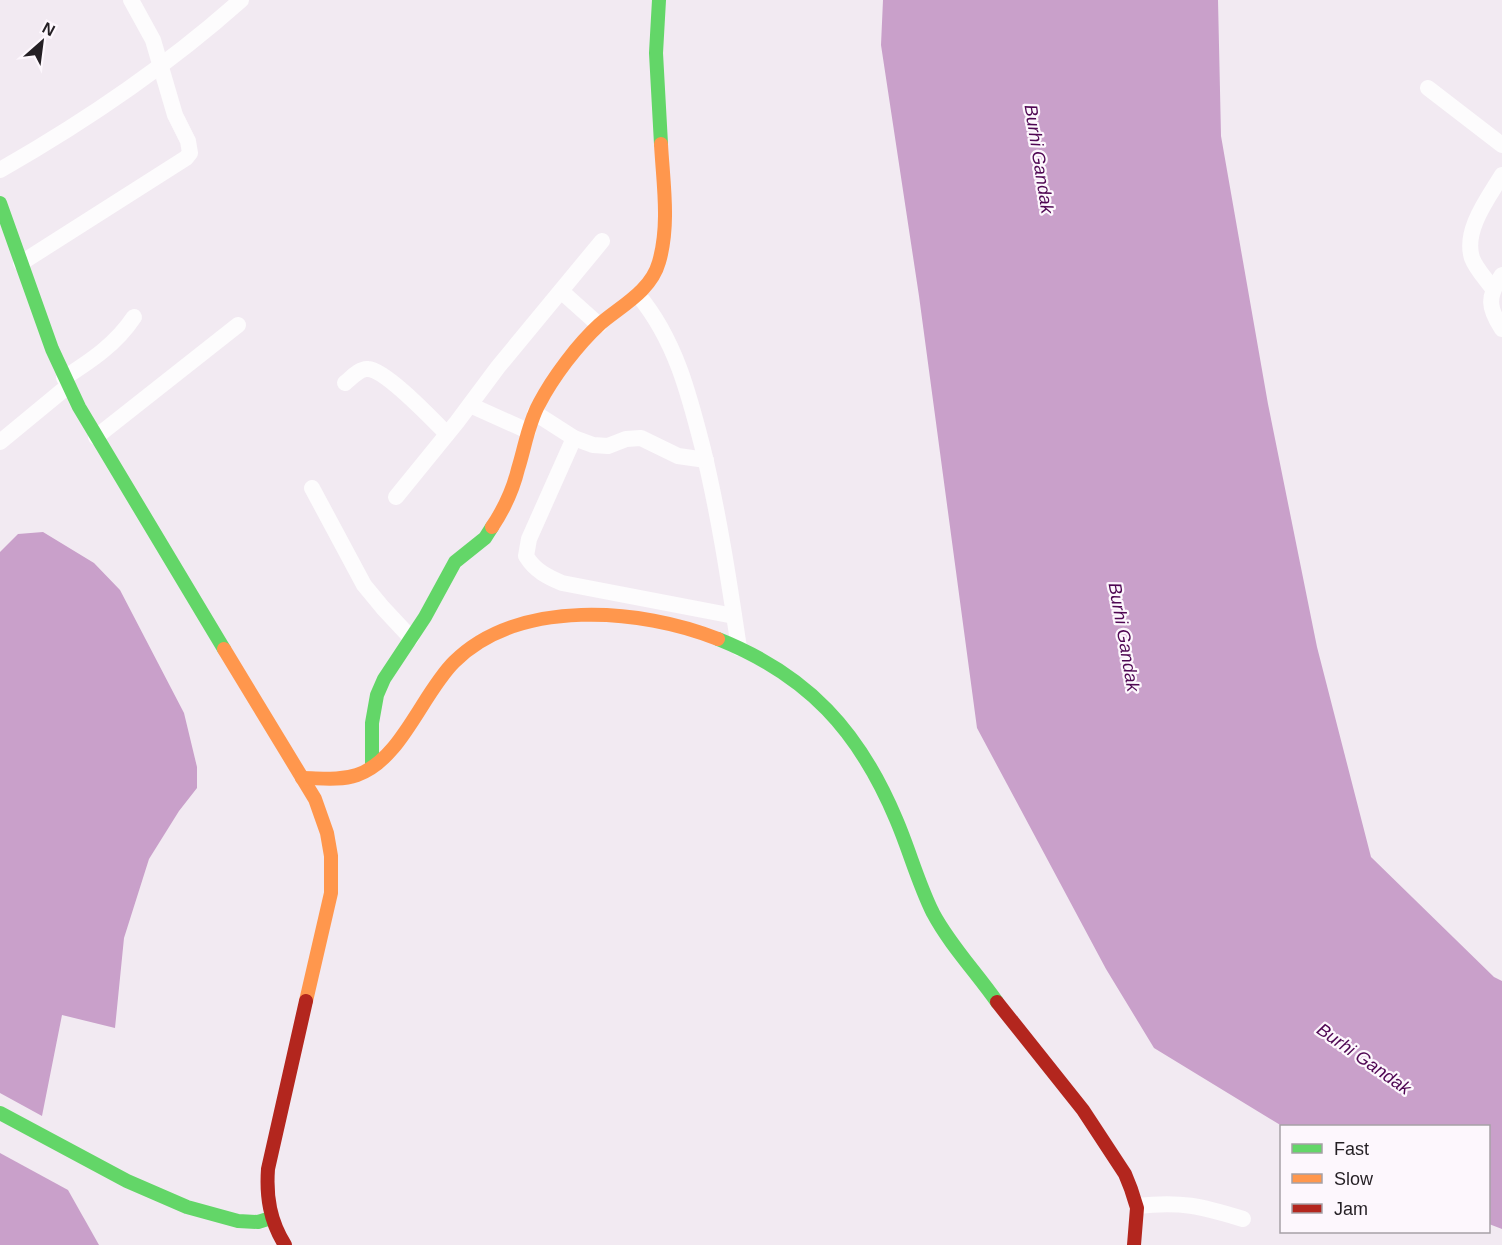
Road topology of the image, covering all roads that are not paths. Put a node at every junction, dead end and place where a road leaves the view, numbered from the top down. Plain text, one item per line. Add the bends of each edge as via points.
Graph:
1 (131, 0) edge
2 (242, 0) edge
3 (659, 0) edge
4 (161, 67) junction
5 (1428, 88) dead end
6 (1502, 145) edge
7 (0, 170) edge
8 (1502, 175) edge
9 (0, 202) edge
10 (602, 241) dead end
11 (21, 263) junction
12 (1498, 282) edge
13 (561, 291) junction
14 (638, 295) junction
15 (134, 317) dead end
16 (238, 325) dead end
17 (599, 325) junction
18 (1502, 329) edge
19 (66, 382) junction
20 (345, 383) dead end
21 (470, 405) junction
22 (535, 413) junction
23 (528, 431) junction
24 (447, 434) junction
25 (96, 437) junction
26 (574, 438) junction
27 (0, 442) edge
28 (706, 460) junction
29 (312, 488) dead end
30 (396, 497) dead end
31 (734, 616) junction
32 (411, 638) junction
33 (739, 648) junction
34 (372, 766) junction
35 (302, 778) junction
36 (0, 1113) edge
37 (1137, 1206) junction
38 (272, 1218) junction
39 (1243, 1219) dead end
40 (285, 1245) edge
41 (1134, 1245) edge

1 - 4 street via 147,26
2 - 4 street
3 - 14 street via 656,53 665,224 659,264
4 - 7 street via 82,122
4 - 11 street via 190,153
5 - 6 street
8 - 12 street via 1477,219 1470,245 1476,266
9 - 11 street
10 - 13 street
11 - 19 street
12 - 18 street via 1490,298
13 - 17 street
13 - 21 street
14 - 17 street
14 - 28 street via 670,344
15 - 19 street via 123,334
16 - 25 street
17 - 22 street via 553,380
19 - 25 street
19 - 27 street
20 - 24 street via 371,369 390,381
21 - 23 street
21 - 24 street
22 - 23 street
22 - 26 street
23 - 32 street via 504,509 485,538 455,562
24 - 30 street
25 - 35 street
26 - 28 street via 608,447 641,438 678,456
26 - 31 street via 530,539 526,556 531,564 562,583
28 - 31 street
29 - 32 street via 364,585
31 - 33 street
32 - 34 street via 378,695 372,723
33 - 34 street via 693,629 625,616 550,618 521,625 458,658 396,742
33 - 37 street via 805,689 844,726 888,798 941,928 1089,1118 1118,1162
34 - 35 street via 350,777
35 - 38 street via 328,832 333,874 268,1169
36 - 38 street via 117,1176 187,1207 238,1221
37 - 39 street via 1186,1204
37 - 41 street
38 - 40 street

